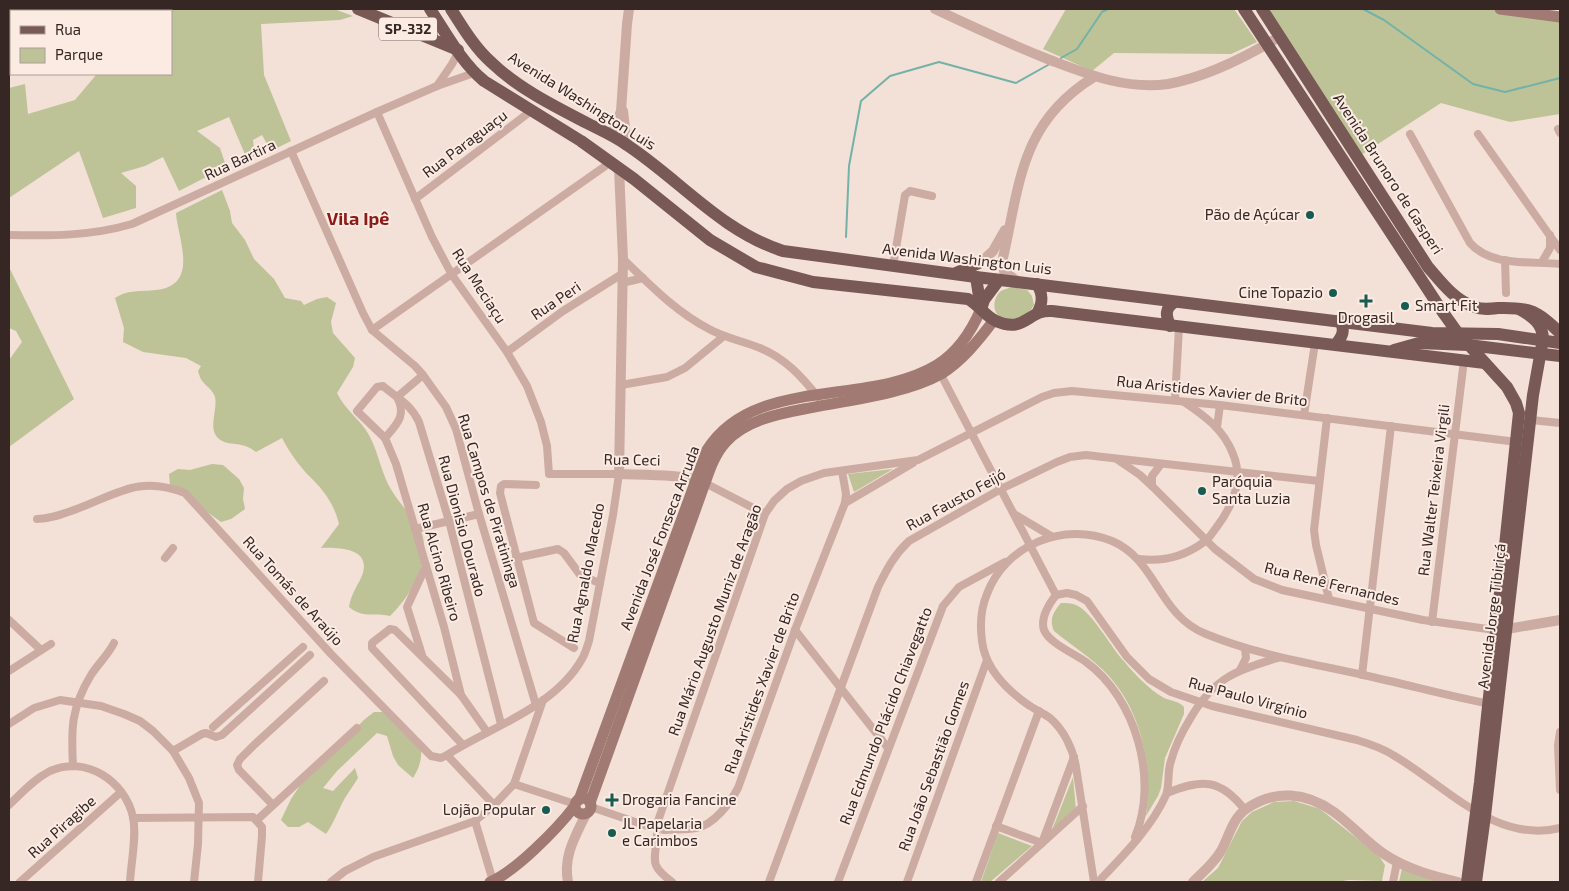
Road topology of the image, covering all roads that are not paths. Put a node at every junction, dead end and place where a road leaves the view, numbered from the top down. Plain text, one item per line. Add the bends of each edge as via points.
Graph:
1 (358, 9) edge
2 (430, 9) edge
3 (451, 9) edge
4 (629, 9) edge
5 (935, 9) edge
6 (1244, 9) edge
7 (1262, 9) edge
8 (1500, 9) edge
9 (1560, 17) edge
10 (444, 30) junction
11 (428, 37) junction
12 (1279, 37) junction
13 (1266, 45) junction
14 (458, 50) junction
15 (490, 62) junction
16 (474, 73) junction
17 (1094, 78) junction
18 (437, 86) junction
19 (622, 103) junction
20 (531, 111) junction
21 (377, 112) junction
22 (1410, 134) dead end
23 (1478, 134) dead end
24 (609, 135) junction
25 (627, 145) junction
26 (291, 151) junction
27 (648, 160) junction
28 (615, 165) junction
29 (634, 178) junction
30 (620, 195) junction
31 (932, 196) dead end
32 (415, 199) junction
33 (1012, 218) junction
34 (9, 235) edge
35 (1550, 235) junction
36 (1560, 250) edge
37 (623, 258) junction
38 (1505, 260) junction
39 (981, 262) junction
40 (1542, 262) junction
41 (1560, 264) edge
42 (892, 266) junction
43 (953, 274) junction
44 (452, 275) junction
45 (976, 277) junction
46 (643, 278) junction
47 (622, 279) junction
48 (999, 280) junction
49 (1018, 282) junction
50 (1037, 284) junction
51 (1506, 293) dead end
52 (1457, 297) junction
53 (1175, 302) junction
54 (981, 309) junction
55 (1519, 309) junction
56 (1442, 310) junction
57 (1038, 312) junction
58 (994, 320) junction
59 (1340, 320) junction
60 (1175, 327) junction
61 (372, 330) junction
62 (1457, 332) junction
63 (1432, 333) junction
64 (1560, 333) edge
65 (724, 336) junction
66 (1528, 338) junction
67 (1543, 339) junction
68 (1315, 342) junction
69 (1560, 343) edge
70 (1336, 344) junction
71 (1468, 345) junction
72 (1482, 347) junction
73 (1391, 351) junction
74 (507, 352) junction
75 (1541, 354) junction
76 (1560, 356) edge
77 (1464, 360) junction
78 (1485, 364) junction
79 (938, 370) junction
80 (422, 375) junction
81 (621, 385) junction
82 (1507, 387) junction
83 (1534, 395) junction
84 (396, 397) junction
85 (820, 400) junction
86 (1178, 401) junction
87 (1220, 404) junction
88 (357, 411) joint
89 (1304, 415) junction
90 (1327, 418) junction
91 (1531, 420) junction
92 (1560, 423) edge
93 (1391, 426) junction
94 (1217, 427) junction
95 (971, 433) junction
96 (1455, 434) junction
97 (385, 438) junction
98 (1516, 442) junction
99 (1116, 459) junction
100 (918, 460) junction
101 (1161, 464) junction
102 (842, 471) junction
103 (1238, 472) junction
104 (619, 474) junction
105 (549, 475) joint
106 (701, 481) junction
107 (1319, 481) junction
108 (536, 485) dead end
109 (1152, 486) junction
110 (1001, 489) junction
111 (845, 503) junction
112 (479, 514) junction
113 (765, 514) junction
114 (1014, 514) junction
115 (38, 519) dead end
116 (449, 521) junction
117 (415, 529) junction
118 (1051, 536) junction
119 (1206, 541) junction
120 (1030, 545) junction
121 (173, 548) dead end
122 (165, 558) dead end
123 (516, 558) junction
124 (1139, 559) junction
125 (1006, 562) junction
126 (426, 566) junction
127 (600, 583) junction
128 (1056, 595) junction
129 (1330, 599) junction
130 (1370, 608) junction
131 (9, 620) edge
132 (1560, 620) edge
133 (1432, 622) junction
134 (795, 630) junction
135 (1501, 630) junction
136 (114, 643) dead end
137 (51, 644) dead end
138 (303, 647) dead end
139 (574, 648) dead end
140 (1245, 648) junction
141 (41, 650) junction
142 (310, 655) dead end
143 (1278, 657) junction
144 (423, 658) junction
145 (987, 660) junction
146 (1240, 670) junction
147 (9, 671) edge
148 (1362, 675) junction
149 (324, 681) dead end
150 (265, 682) junction
151 (841, 687) junction
152 (272, 690) junction
153 (253, 693) junction
154 (461, 695) junction
155 (543, 700) junction
156 (260, 701) junction
157 (1200, 702) junction
158 (77, 703) junction
159 (1493, 704) junction
160 (536, 705) junction
161 (1039, 711) junction
162 (9, 714) edge
163 (16, 719) junction
164 (9, 724) edge
165 (501, 724) junction
166 (213, 727) dead end
167 (357, 728) dead end
168 (486, 732) junction
169 (1560, 732) edge
170 (463, 745) junction
171 (888, 748) junction
172 (173, 751) junction
173 (446, 755) junction
174 (1074, 757) junction
175 (73, 766) junction
176 (514, 784) junction
177 (1560, 790) edge
178 (121, 792) junction
179 (1167, 793) junction
180 (272, 804) junction
181 (9, 805) edge
182 (494, 805) junction
183 (1083, 806) junction
184 (582, 807) junction
185 (1245, 810) junction
186 (1481, 814) junction
187 (133, 818) junction
188 (198, 818) junction
189 (257, 820) junction
190 (475, 821) junction
191 (658, 821) junction
192 (996, 826) junction
193 (650, 827) junction
194 (1560, 828) edge
195 (664, 830) junction
196 (657, 835) junction
197 (1042, 843) junction
198 (1130, 848) junction
199 (1397, 862) junction
200 (129, 881) edge
201 (20, 882) edge
202 (194, 882) edge
203 (258, 882) edge
204 (331, 882) edge
205 (492, 882) edge
206 (568, 882) edge
207 (672, 882) edge
208 (770, 882) edge
209 (838, 882) edge
210 (907, 882) edge
211 (976, 882) edge
212 (999, 882) edge
213 (1096, 882) edge
214 (1193, 882) edge
215 (1393, 882) edge
216 (1458, 882) edge
217 (1467, 882) edge
218 (1476, 882) edge

1 - 11 main road, SP-332
2 - 10 main road
3 - 15 main road, Avenida Washington Luis
4 - 19 street
5 - 17 street
6 - 13 main road, Avenida Brunoro de Gasperi
7 - 12 main road, Avenida Brunoro de Gasperi
8 - 9 main road
10 - 11 main road via 439,37
10 - 14 main road
11 - 14 main road, SP-332
12 - 13 street
12 - 52 main road, Avenida Brunoro de Gasperi via 1428,267
13 - 17 street via 1213,71 1167,84 1147,85
13 - 56 main road, Avenida Brunoro de Gasperi
14 - 15 main road via 472,50
14 - 16 main road
14 - 18 street
15 - 24 main road, Avenida Washington Luis via 536,95
16 - 18 street, Rua Bartira
16 - 20 main road
17 - 33 street via 1066,98 1040,127 1023,165
18 - 21 street, Rua Bartira
19 - 24 street via 619,118
19 - 25 street
20 - 28 main road
20 - 32 street, Rua Paraguaçu
21 - 26 street, Rua Bartira
21 - 32 street, Rua Meciaçu
22 - 38 street via 1470,243 1487,256
23 - 35 street
24 - 25 main road, Avenida Washington Luis
25 - 27 main road, Avenida Washington Luis
26 - 34 street, Rua Bartira via 132,224 88,234
26 - 61 street
27 - 29 main road via 647,174 643,178
27 - 42 main road, Avenida Washington Luis via 704,206 768,246 783,251
28 - 29 main road
28 - 30 street, Rua Agnaldo Macedo
28 - 44 street
29 - 30 street
29 - 54 main road via 698,232 756,267 814,282 956,297 974,302
30 - 37 street, Rua Agnaldo Macedo
31 - 42 street via 910,191 905,195
32 - 44 street, Rua Meciaçu
33 - 39 street via 993,251
33 - 49 street via 1003,267 1008,276
35 - 36 street
35 - 40 street via 1550,248
37 - 46 street
37 - 47 street, Rua Agnaldo Macedo
38 - 40 street
38 - 51 street
39 - 43 main road
39 - 45 street
40 - 41 street
42 - 43 main road, Avenida Washington Luis
43 - 45 main road, Avenida Washington Luis
44 - 61 street
44 - 74 street, Rua Meciaçu
45 - 48 main road, Avenida Washington Luis
45 - 54 main road
46 - 47 street, Rua Peri
46 - 65 street via 688,317
47 - 74 street, Rua Peri via 563,311
47 - 81 street, Rua Agnaldo Macedo
48 - 49 main road, Avenida Washington Luis
48 - 54 main road
49 - 50 main road, Avenida Washington Luis
50 - 53 main road, Avenida Washington Luis
50 - 57 main road via 1042,297
52 - 55 main road, Avenida Brunoro de Gasperi via 1476,308
52 - 56 main road via 1454,308
53 - 59 main road, Avenida Washington Luis
53 - 60 main road via 1167,309 1167,318
54 - 58 main road
54 - 79 main road, Avenida José Fonseca Arruda via 973,328
55 - 64 main road, Avenida Brunoro de Gasperi via 1536,312
55 - 67 main road via 1537,322
56 - 62 main road, Avenida Brunoro de Gasperi
56 - 63 main road via 1441,321
57 - 58 main road via 1011,326
57 - 60 main road via 1045,310
58 - 79 main road, Avenida José Fonseca Arruda via 956,363
59 - 63 main road, Avenida Washington Luis
59 - 70 main road via 1343,333
60 - 68 main road
60 - 86 street
61 - 80 street, Rua Campos de Piratininga
62 - 63 main road, Avenida Washington Luis
62 - 66 main road, Avenida Washington Luis
62 - 71 main road, Avenida Brunoro de Gasperi
65 - 81 street via 685,368 667,377
65 - 85 street via 776,355
66 - 67 main road, Avenida Washington Luis
66 - 72 main road via 1486,337
67 - 69 main road, Avenida Washington Luis
67 - 75 main road
68 - 70 main road
68 - 89 street
70 - 73 main road
71 - 72 main road
71 - 73 main road via 1419,343
71 - 78 main road, Avenida Brunoro de Gasperi
72 - 75 main road
73 - 77 main road
74 - 105 street, Rua Meciaçu via 535,404 546,446
75 - 76 main road
75 - 83 main road, Avenida Jorge Tibiriçá
77 - 78 main road
77 - 96 street, Rua Walter Teixeira Virgili
78 - 82 main road, Avenida Brunoro de Gasperi
79 - 85 main road, Avenida José Fonseca Arruda via 912,386
79 - 95 street
80 - 84 street
80 - 112 street, Rua Campos de Piratininga via 446,407 456,429
81 - 104 street, Rua Agnaldo Macedo
82 - 83 main road via 1520,394
82 - 98 main road, Avenida Jorge Tibiriçá via 1519,414
83 - 91 main road, Avenida Jorge Tibiriçá
84 - 88 street, Rua Dionisio Dourado via 383,386 377,387
84 - 97 street via 401,405 401,416
84 - 116 street, Rua Dionisio Dourado via 413,410 419,422
85 - 106 main road, Avenida José Fonseca Arruda via 735,433 724,443
86 - 87 street, Rua Aristides Xavier de Brito
86 - 94 street
86 - 95 street, Rua Aristides Xavier de Brito via 1092,392 1054,393
87 - 89 street, Rua Aristides Xavier de Brito
87 - 94 street
88 - 97 street, Rua Alcino Ribeiro
89 - 90 street, Rua Aristides Xavier de Brito
90 - 93 street, Rua Aristides Xavier de Brito
90 - 107 street
91 - 92 street
91 - 135 main road, Avenida Jorge Tibiriçá
93 - 96 street, Rua Aristides Xavier de Brito
93 - 130 street
94 - 103 street via 1234,454
95 - 100 street, Rua Aristides Xavier de Brito
95 - 110 street
96 - 98 street, Rua Aristides Xavier de Brito
96 - 133 street, Rua Walter Teixeira Virgili
97 - 117 street, Rua Alcino Ribeiro
98 - 135 main road, Avenida Jorge Tibiriçá
99 - 101 street, Rua Fausto Feijó
99 - 109 street, Rua Renê Fernandes
99 - 110 street, Rua Fausto Feijó via 1086,455 1070,457
100 - 102 street, Rua Aristides Xavier de Brito
100 - 111 street, Rua Aristides Xavier de Brito
101 - 103 street, Rua Fausto Feijó
101 - 109 street via 1152,476
102 - 111 street, Rua Aristides Xavier de Brito
102 - 113 street, Rua Mário Augusto Muniz de Aragão via 801,481 787,489
103 - 107 street, Rua Fausto Feijó
103 - 119 street via 1231,506
104 - 105 street, Rua Ceci
104 - 106 street, Rua Ceci
104 - 127 street, Rua Agnaldo Macedo
106 - 113 street, Rua Ceci
106 - 184 main road, Avenida José Fonseca Arruda
107 - 129 street via 1314,530
108 - 123 street via 510,483 500,488
109 - 119 street, Rua Renê Fernandes
110 - 114 street
110 - 151 street, Rua Fausto Feijó via 899,550 878,587
111 - 134 street, Rua Aristides Xavier de Brito
112 - 116 street
112 - 160 street, Rua Campos de Piratininga
113 - 191 street, Rua Mário Augusto Muniz de Aragão
114 - 118 street
114 - 120 street
115 - 173 street, Rua Tomás de Araújo via 64,514 117,492 139,487 155,485 185,493 379,704 431,756 441,758
116 - 117 street
116 - 165 street, Rua Dionisio Dourado
117 - 126 street, Rua Alcino Ribeiro
118 - 120 street
118 - 124 street via 1098,537 1127,549
119 - 124 street via 1179,556
119 - 129 street, Rua Renê Fernandes via 1254,579 1282,590
120 - 125 street, Rua Edmundo Plácido Chiavegatto
120 - 128 street
121 - 122 street
123 - 127 street via 558,549 581,576
123 - 139 street via 534,623
124 - 140 street via 1164,598 1184,620 1204,634
125 - 145 street via 987,594 984,608 982,642
125 - 171 street, Rua Edmundo Plácido Chiavegatto via 959,587 943,606
126 - 144 street via 407,607
126 - 154 street, Rua Alcino Ribeiro
127 - 155 street, Rua Agnaldo Macedo via 583,658 558,688
128 - 157 street, Rua Paulo Virgínio via 1067,593 1087,601 1127,657 1149,679 1171,692
128 - 198 street via 1048,605 1044,619 1048,636 1086,662 1111,685 1136,733 1144,778 1143,804
129 - 130 street, Rua Renê Fernandes
130 - 133 street, Rua Renê Fernandes
130 - 148 street
131 - 141 street
132 - 135 street
133 - 135 street, Rua Renê Fernandes
134 - 151 street
134 - 195 street, Rua Aristides Xavier de Brito via 730,804 698,828
135 - 159 main road, Avenida Jorge Tibiriçá
136 - 158 street via 91,674
137 - 141 street
138 - 150 street
140 - 143 street
140 - 146 street via 1246,658
141 - 147 street
142 - 152 street
143 - 146 street
143 - 148 street
144 - 154 street
144 - 170 street via 393,629 372,645
145 - 161 street via 1004,684
145 - 210 street, Rua João Sebastião Gomes
146 - 157 street via 1218,683
148 - 159 street
149 - 180 street via 240,759 238,765 244,775
150 - 152 street
150 - 153 street
151 - 171 street
151 - 208 street, Rua Fausto Feijó
152 - 156 street
153 - 156 street
153 - 166 street
154 - 168 street
155 - 160 street
155 - 176 street, Rua Agnaldo Macedo
156 - 172 street via 222,735 202,734
157 - 179 street via 1170,763
157 - 186 street, Rua Paulo Virgínio via 1379,748
158 - 163 street via 60,700 34,708
158 - 172 street via 101,706 140,721
158 - 175 street via 72,724
159 - 186 main road, Avenida Jorge Tibiriçá
160 - 165 street
161 - 174 street via 1058,727
161 - 192 street
162 - 163 street
163 - 164 street
165 - 168 street
167 - 180 street
168 - 170 street
169 - 177 street
170 - 173 street
171 - 209 street, Rua Edmundo Plácido Chiavegatto
172 - 188 street via 195,792
173 - 182 street
174 - 183 street
174 - 197 street
175 - 178 street via 100,772
175 - 181 street via 52,770 38,778
176 - 182 street, Rua Agnaldo Macedo
176 - 184 street
178 - 187 street
178 - 201 street, Rua Piragibe
179 - 185 street via 1186,786 1210,784 1234,795
179 - 198 street
180 - 189 street
182 - 190 street, Rua Agnaldo Macedo
183 - 197 street
183 - 213 street
184 - 193 street
184 - 205 main road
184 - 206 street via 568,858
185 - 199 street via 1278,795 1313,800 1334,811 1368,842
185 - 214 street via 1234,822 1214,861
186 - 194 street, Rua Paulo Virgínio via 1525,831
186 - 217 main road, Avenida Jorge Tibiriçá
186 - 218 main road, Avenida Jorge Tibiriçá
187 - 188 street
187 - 200 street
188 - 189 street via 253,817
188 - 202 street
189 - 203 street via 262,826
190 - 204 street, Rua Agnaldo Macedo via 373,857
190 - 205 street
191 - 193 street
191 - 195 street
192 - 197 street
192 - 211 street
193 - 196 street via 651,832
195 - 196 street
196 - 207 street via 656,868
197 - 212 street
198 - 213 street
199 - 215 street
199 - 216 street

